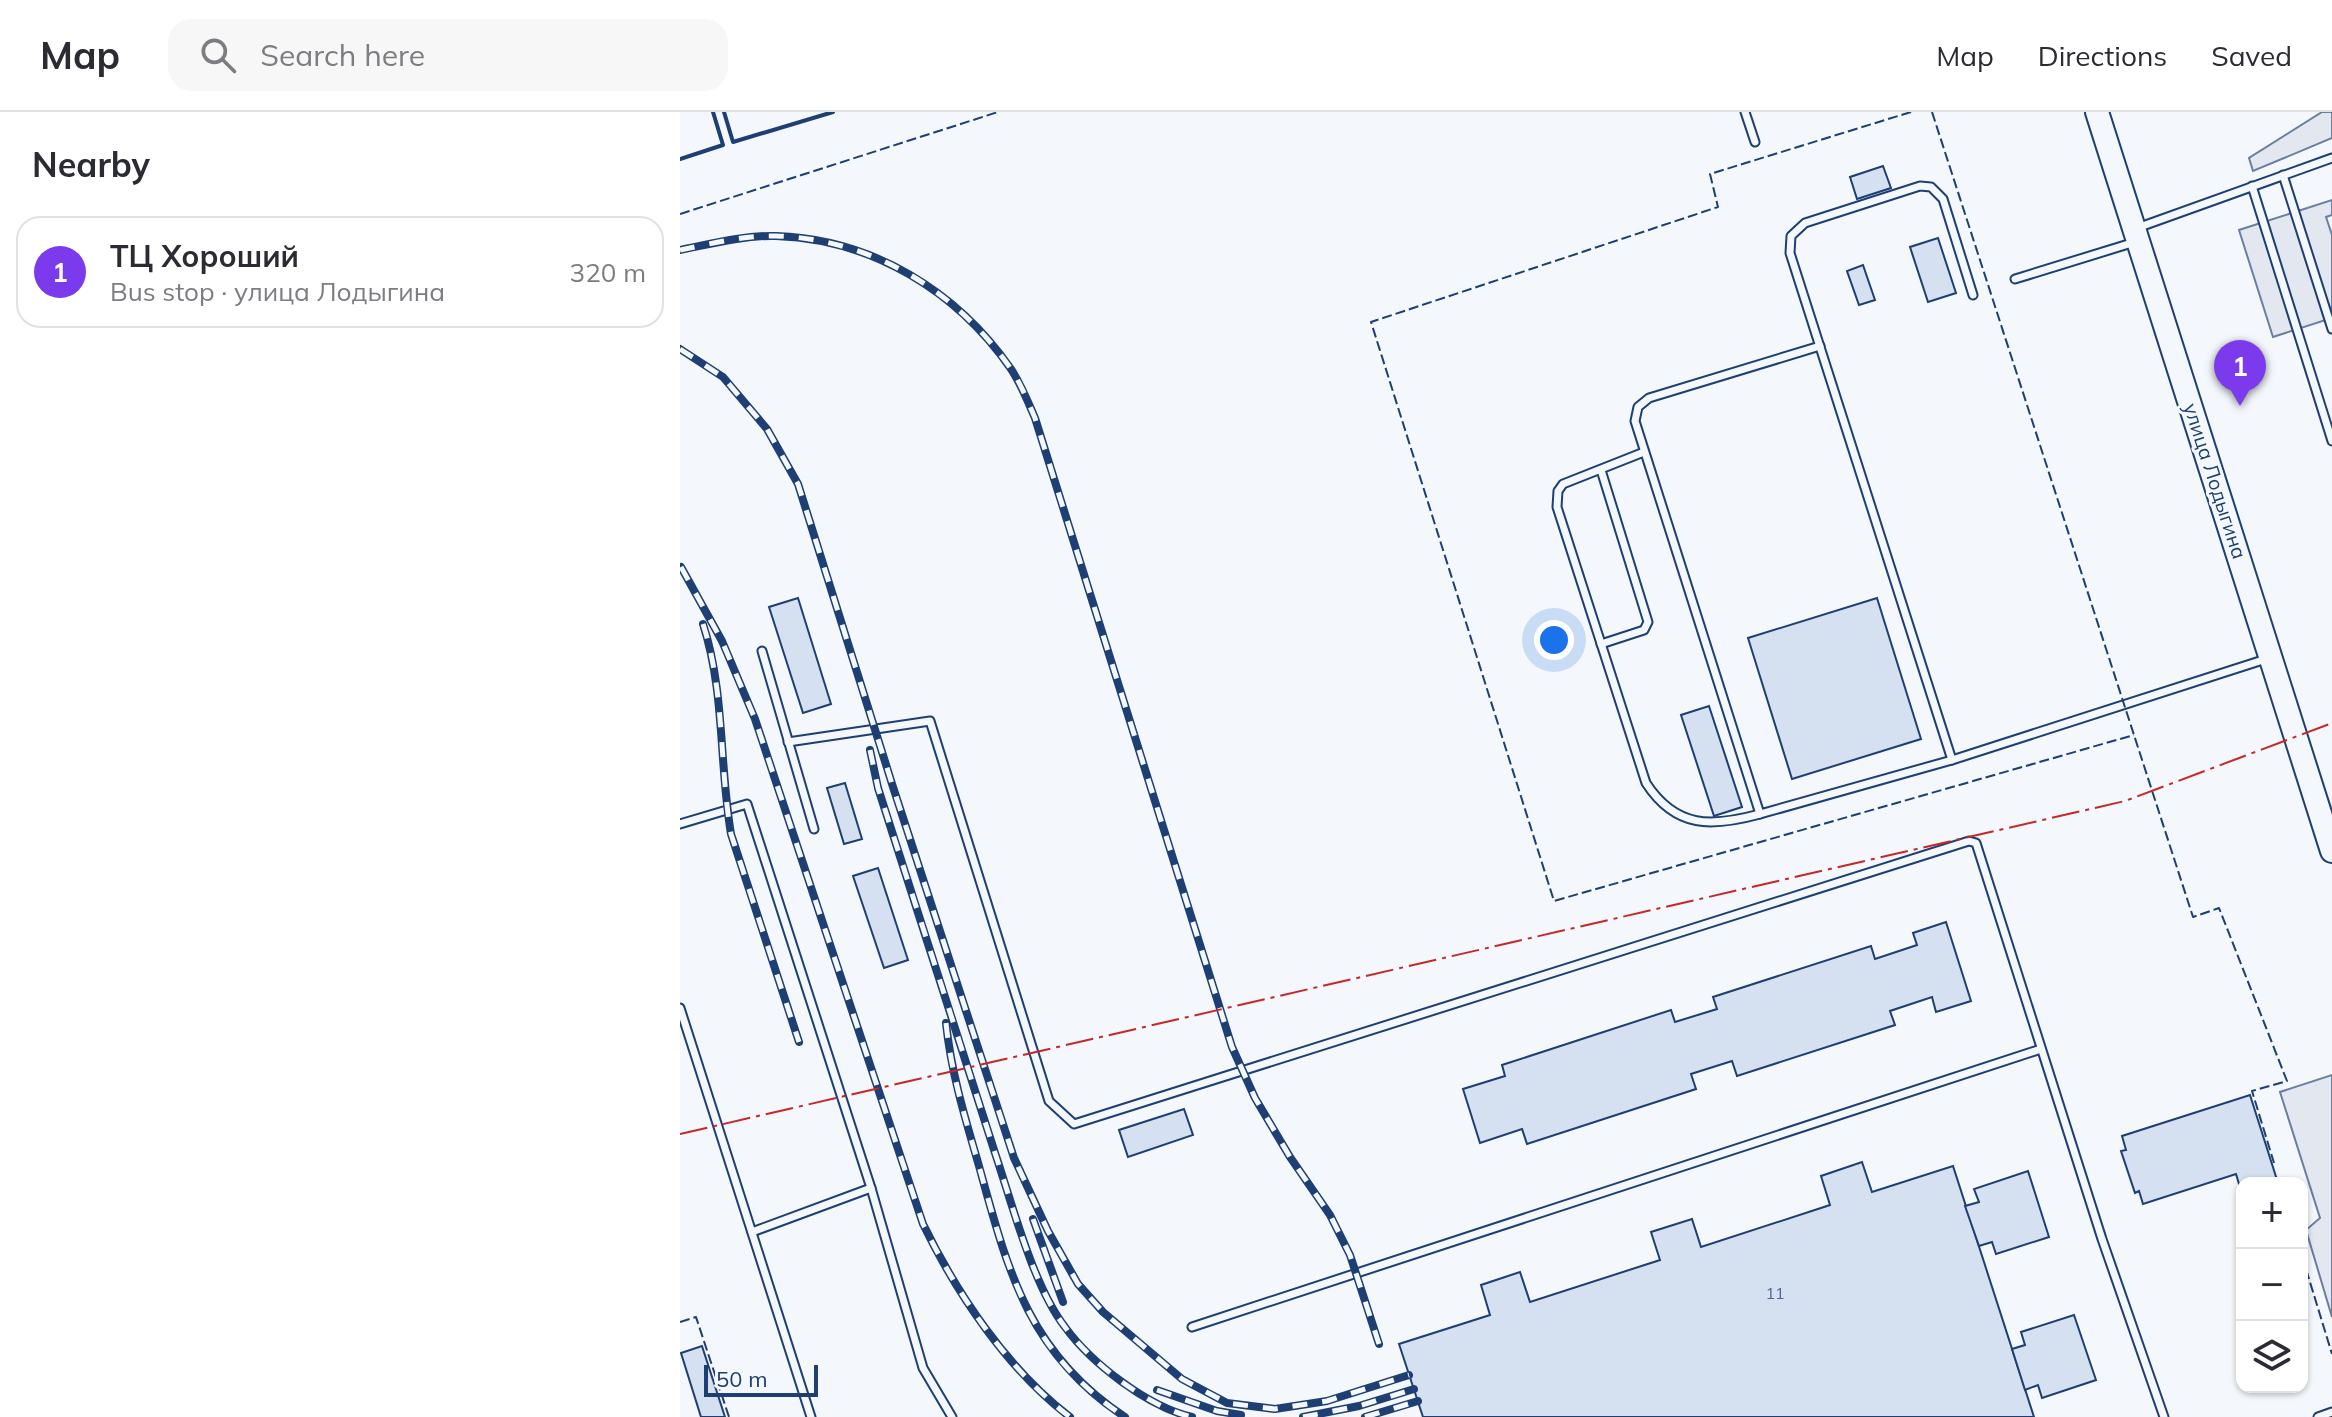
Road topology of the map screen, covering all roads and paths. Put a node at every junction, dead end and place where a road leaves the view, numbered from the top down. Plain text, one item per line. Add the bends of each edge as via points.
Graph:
1 (1745, 112) edge
2 (2097, 112) edge
3 (1755, 142) dead end
4 (2332, 158) edge
5 (2283, 175) junction
6 (2252, 186) junction
7 (2137, 235) junction
8 (2015, 279) dead end
9 (1973, 295) dead end
10 (2332, 329) edge
11 (1820, 346) junction
12 (2332, 441) edge
13 (1644, 452) junction
14 (1601, 470) junction
15 (1601, 644) junction
16 (762, 651) dead end
17 (2272, 658) junction
18 (788, 742) junction
19 (1952, 760) junction
20 (1760, 814) junction
21 (680, 824) edge
22 (814, 829) dead end
23 (2332, 851) edge
24 (680, 1008) edge
25 (2041, 1049) junction
26 (871, 1188) junction
27 (752, 1232) junction
28 (1192, 1327) dead end
29 (2332, 1412) edge
30 (811, 1417) edge
31 (952, 1417) edge
32 (2164, 1417) edge
33 (2318, 1417) edge

1 - 3 lane
2 - 7 main road, улица Лодыгина
4 - 5 lane
5 - 6 lane
5 - 10 lane
6 - 7 lane
6 - 12 lane
7 - 8 lane
7 - 17 main road, улица Лодыгина
9 - 11 lane via 1943,199 1931,187 1805,223 1791,236 1790,253
11 - 13 lane via 1649,398 1638,407 1635,421
11 - 19 lane
13 - 14 lane
13 - 20 lane
14 - 15 lane via 1563,484 1557,507
14 - 15 lane via 1648,622 1644,630
15 - 20 lane via 1646,783 1657,800 1679,816 1708,824
16 - 18 lane
17 - 19 lane
17 - 23 main road, улица Лодыгина
18 - 22 lane
18 - 25 lane via 930,721 1049,1101 1074,1124 1969,841 1976,843
19 - 20 lane
21 - 26 lane via 747,804
24 - 27 lane
25 - 28 lane
25 - 32 lane
26 - 27 lane
26 - 31 lane via 923,1368
27 - 30 lane
29 - 33 lane

